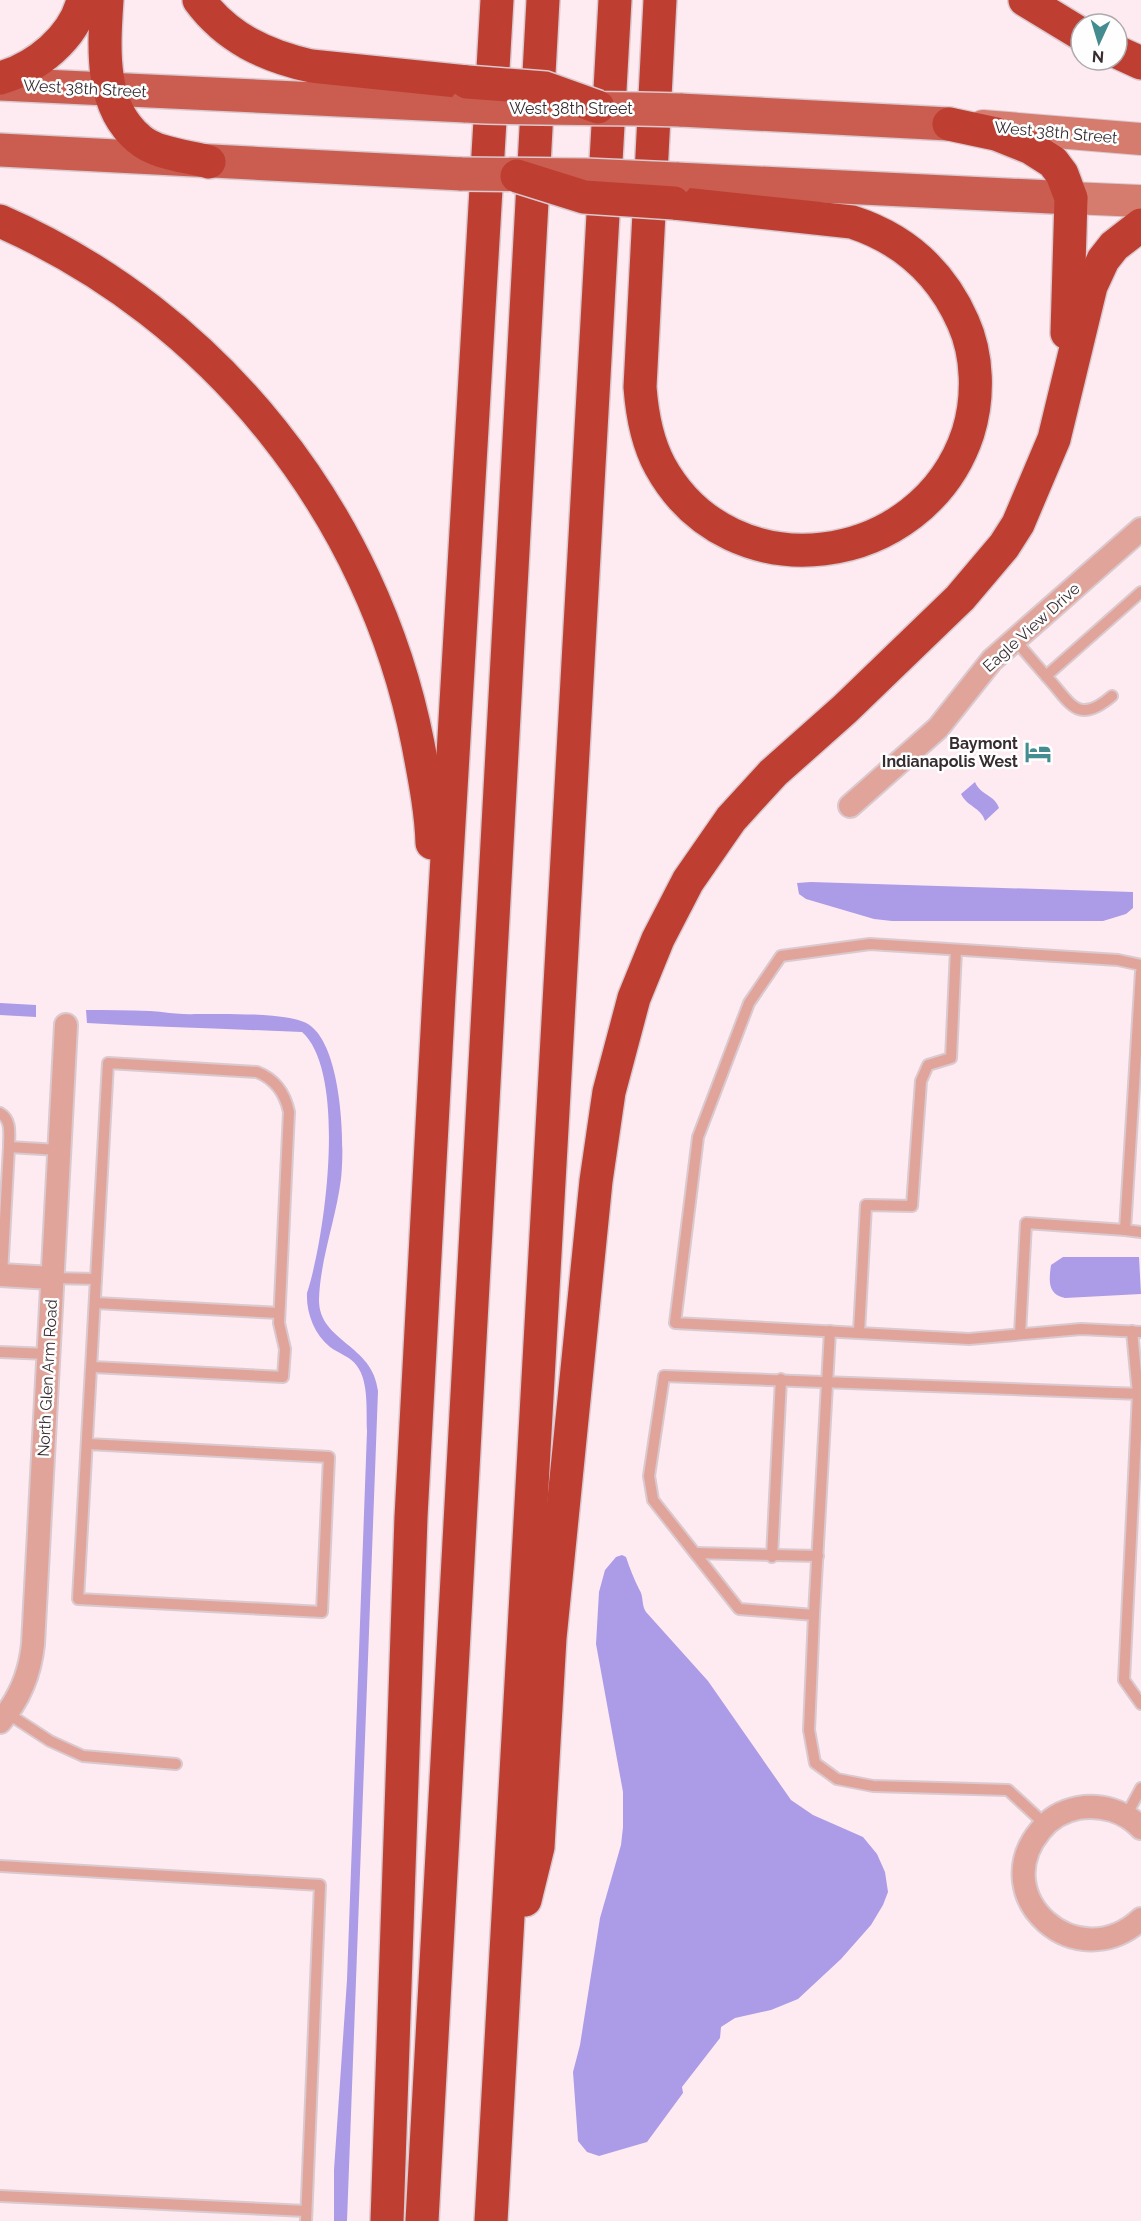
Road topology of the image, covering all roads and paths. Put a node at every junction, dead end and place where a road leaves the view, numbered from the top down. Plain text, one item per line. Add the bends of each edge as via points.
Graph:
1 (83, 0) edge
2 (107, 0) edge
3 (199, 0) edge
4 (497, 0) edge
5 (543, 0) edge
6 (615, 0) edge
7 (660, 0) edge
8 (1024, 0) edge
9 (1069, 27) edge
10 (0, 78) edge
11 (0, 84) edge
12 (110, 89) junction
13 (466, 94) junction
14 (598, 107) joint
15 (949, 124) junction
16 (1141, 139) edge
17 (0, 150) edge
18 (209, 162) junction
19 (517, 176) joint
20 (675, 191) junction
21 (1071, 198) junction
22 (1141, 201) edge
23 (0, 221) edge
24 (1141, 225) edge
25 (1069, 377) junction
26 (1141, 529) edge
27 (1141, 592) edge
28 (1015, 640) junction
29 (1046, 676) junction
30 (1112, 696) dead end
31 (850, 806) dead end
32 (956, 950) junction
33 (1141, 965) edge
34 (1141, 972) edge
35 (439, 995) junction
36 (66, 1025) dead end
37 (0, 1113) edge
38 (9, 1147) junction
39 (59, 1150) junction
40 (1125, 1230) junction
41 (1141, 1232) edge
42 (1, 1275) edge
43 (52, 1278) junction
44 (96, 1280) junction
45 (96, 1303) junction
46 (279, 1313) junction
47 (830, 1331) junction
48 (859, 1332) junction
49 (1136, 1332) edge
50 (1020, 1334) junction
51 (0, 1352) edge
52 (48, 1354) junction
53 (93, 1367) junction
54 (781, 1379) junction
55 (826, 1381) junction
56 (1139, 1394) edge
57 (88, 1444) junction
58 (695, 1553) junction
59 (818, 1556) junction
60 (772, 1557) junction
61 (814, 1615) junction
62 (1139, 1699) edge
63 (4, 1718) edge
64 (176, 1764) dead end
65 (1141, 1788) edge
66 (1134, 1822) edge
67 (1046, 1825) junction
68 (0, 1866) edge
69 (1141, 1920) edge
70 (506, 1983) junction
71 (0, 2196) edge
72 (306, 2216) edge
73 (387, 2221) edge
74 (422, 2221) edge
75 (491, 2221) edge

1 - 10 highway via 72,26 45,56
2 - 12 highway via 105,54
3 - 13 highway via 240,40 286,61
4 - 35 highway
5 - 74 highway
6 - 70 highway
7 - 20 highway via 640,387 644,420 661,466 681,494 705,517 733,534 765,546 798,551 831,549 864,541 907,518 951,470 966,440 974,407 970,340 940,281 904,246 852,222
8 - 9 highway
11 - 12 main road, West 38th Street
12 - 13 main road, West 38th Street
12 - 18 highway via 119,113 140,140 157,149
13 - 14 highway, bridge via 545,88
14 - 15 main road, West 38th Street, bridge
15 - 16 main road, West 38th Street
15 - 21 highway via 996,134 1043,154 1062,174
17 - 18 main road
18 - 19 main road, bridge
19 - 20 highway, bridge via 584,197
20 - 21 main road
21 - 22 main road
21 - 25 highway via 1066,312
23 - 35 highway via 55,248 128,293 215,366 292,454 331,515 386,627 409,698 432,836
24 - 25 highway via 1103,260 1091,286
25 - 70 highway via 1054,439 1018,524 1004,546 960,598 773,773 731,819 688,881 634,998 609,1092 596,1181 550,1638 538,1847
26 - 28 street, Eagle View Drive
27 - 29 lane
28 - 29 lane
28 - 31 street, Eagle View Drive via 988,664 938,728
29 - 30 lane via 1076,709 1096,710
32 - 33 lane via 1118,960
32 - 47 lane via 870,944 781,956 749,1003 698,1137 675,1323
32 - 48 lane via 951,1058 928,1065 921,1081 912,1206 866,1205
34 - 40 lane
35 - 73 highway via 411,1517
36 - 39 street, North Glen Arm Road
37 - 38 lane via 9,1126
38 - 39 lane
38 - 42 lane
39 - 43 street, North Glen Arm Road
40 - 41 lane
40 - 50 lane via 1026,1223
42 - 43 street
43 - 44 lane
43 - 52 street, North Glen Arm Road
44 - 45 lane
44 - 46 lane via 108,1063 257,1072 275,1084 289,1112
45 - 46 lane
45 - 53 lane
46 - 53 lane via 285,1349 283,1377
47 - 48 lane
47 - 55 lane
48 - 50 lane via 969,1339
49 - 50 lane via 1081,1329
49 - 56 lane
51 - 52 lane
52 - 63 street, North Glen Arm Road via 32,1653 26,1679
53 - 57 lane
54 - 55 lane
54 - 58 lane via 664,1376 649,1476 653,1500
54 - 60 lane
55 - 56 lane
55 - 59 lane
56 - 62 lane via 1124,1680
57 - 57 lane via 78,1599 322,1612 329,1456
58 - 60 lane
58 - 61 lane via 739,1609
59 - 60 lane
59 - 61 lane
61 - 67 lane via 809,1730 815,1763 837,1779 873,1786 1008,1790
63 - 64 lane via 83,1756
65 - 66 lane
66 - 67 street via 1104,1808 1086,1807 1065,1812
67 - 69 street via 1029,1849 1024,1876 1029,1898 1043,1920 1062,1934 1086,1940 1117,1936
68 - 72 lane via 320,1885
70 - 75 highway
71 - 72 lane

